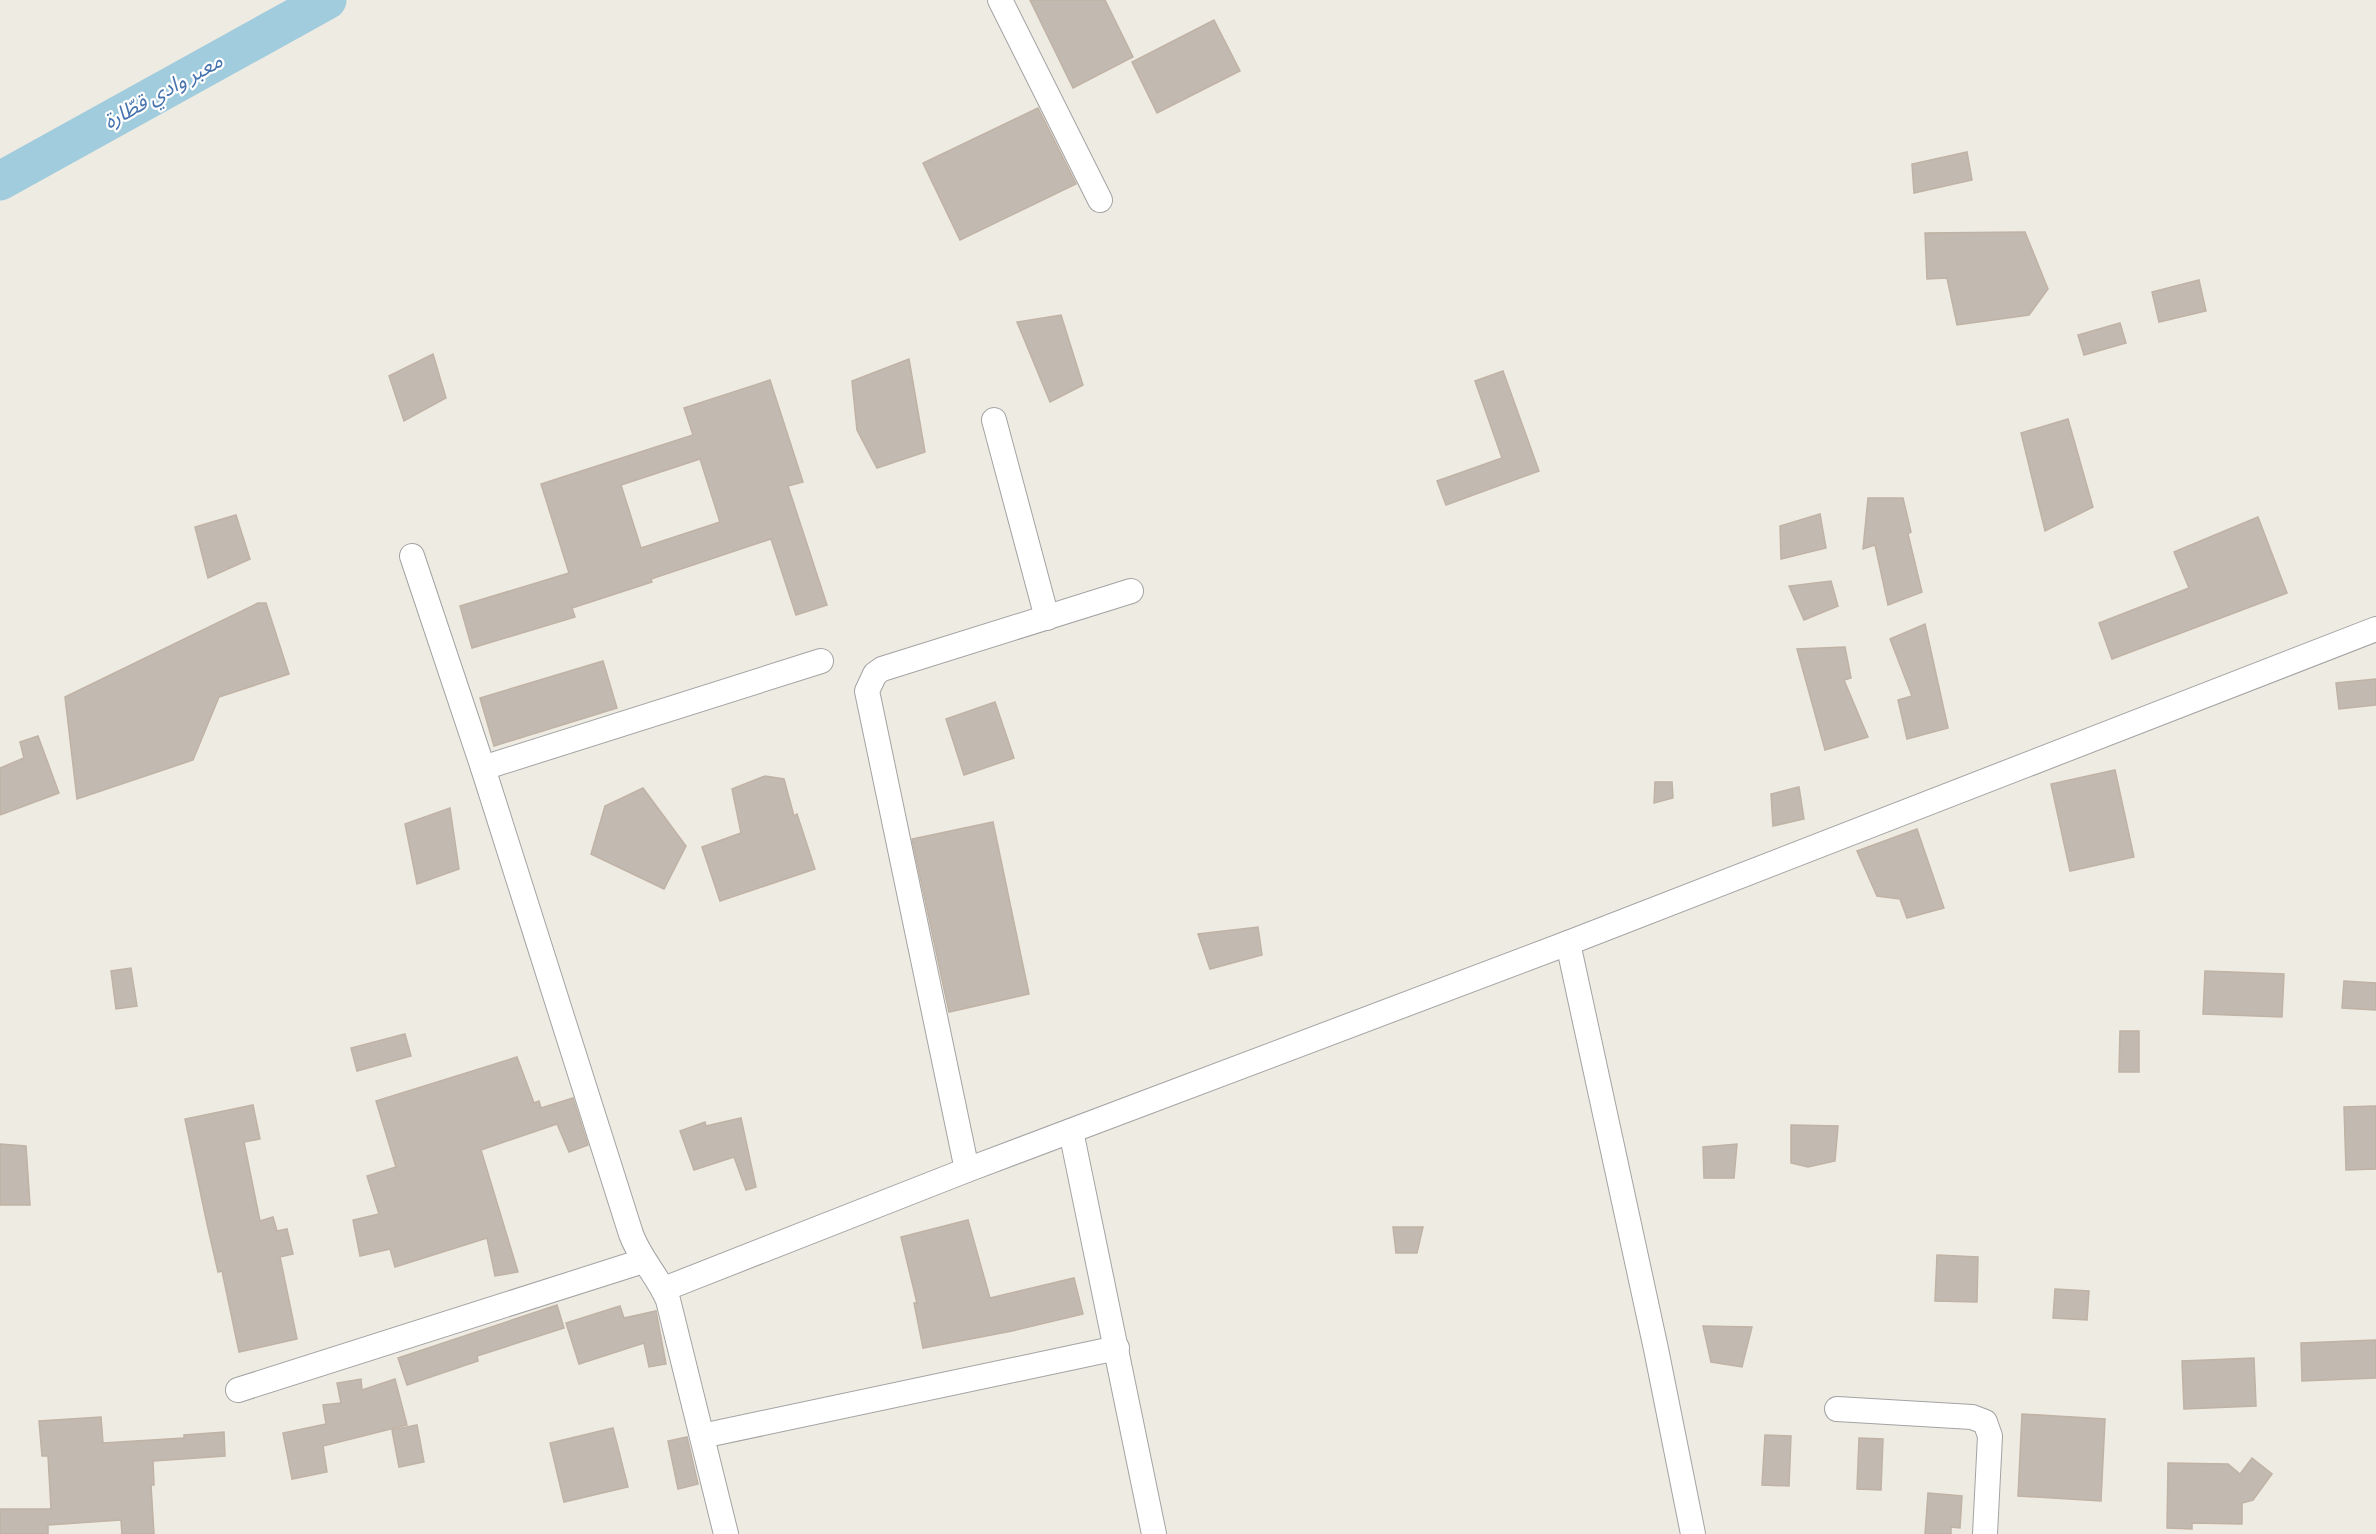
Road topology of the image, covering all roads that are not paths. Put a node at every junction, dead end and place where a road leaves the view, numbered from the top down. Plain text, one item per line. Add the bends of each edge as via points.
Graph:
1 (1000, 0) edge
2 (1100, 200) dead end
3 (994, 420) dead end
4 (412, 556) dead end
5 (1131, 591) dead end
6 (1047, 618) junction
7 (2376, 629) edge
8 (821, 662) dead end
9 (483, 768) junction
10 (1568, 943) junction
11 (1071, 1131) junction
12 (967, 1170) junction
13 (643, 1261) junction
14 (664, 1289) junction
15 (1117, 1348) junction
16 (238, 1390) dead end
17 (1837, 1409) dead end
18 (702, 1436) junction
19 (726, 1534) edge
20 (1154, 1534) edge
21 (1693, 1534) edge
22 (1985, 1534) edge

1 - 2 street
3 - 6 street
4 - 9 street
5 - 6 street
6 - 12 street via 882,669 867,690
7 - 10 street
8 - 9 street
9 - 13 street via 631,1234
10 - 11 street
10 - 21 street
11 - 12 street
11 - 15 street
12 - 14 street
13 - 14 street
13 - 16 street
14 - 18 street
15 - 18 street
15 - 20 street
17 - 22 street via 1972,1417 1985,1422 1990,1436
18 - 19 street

